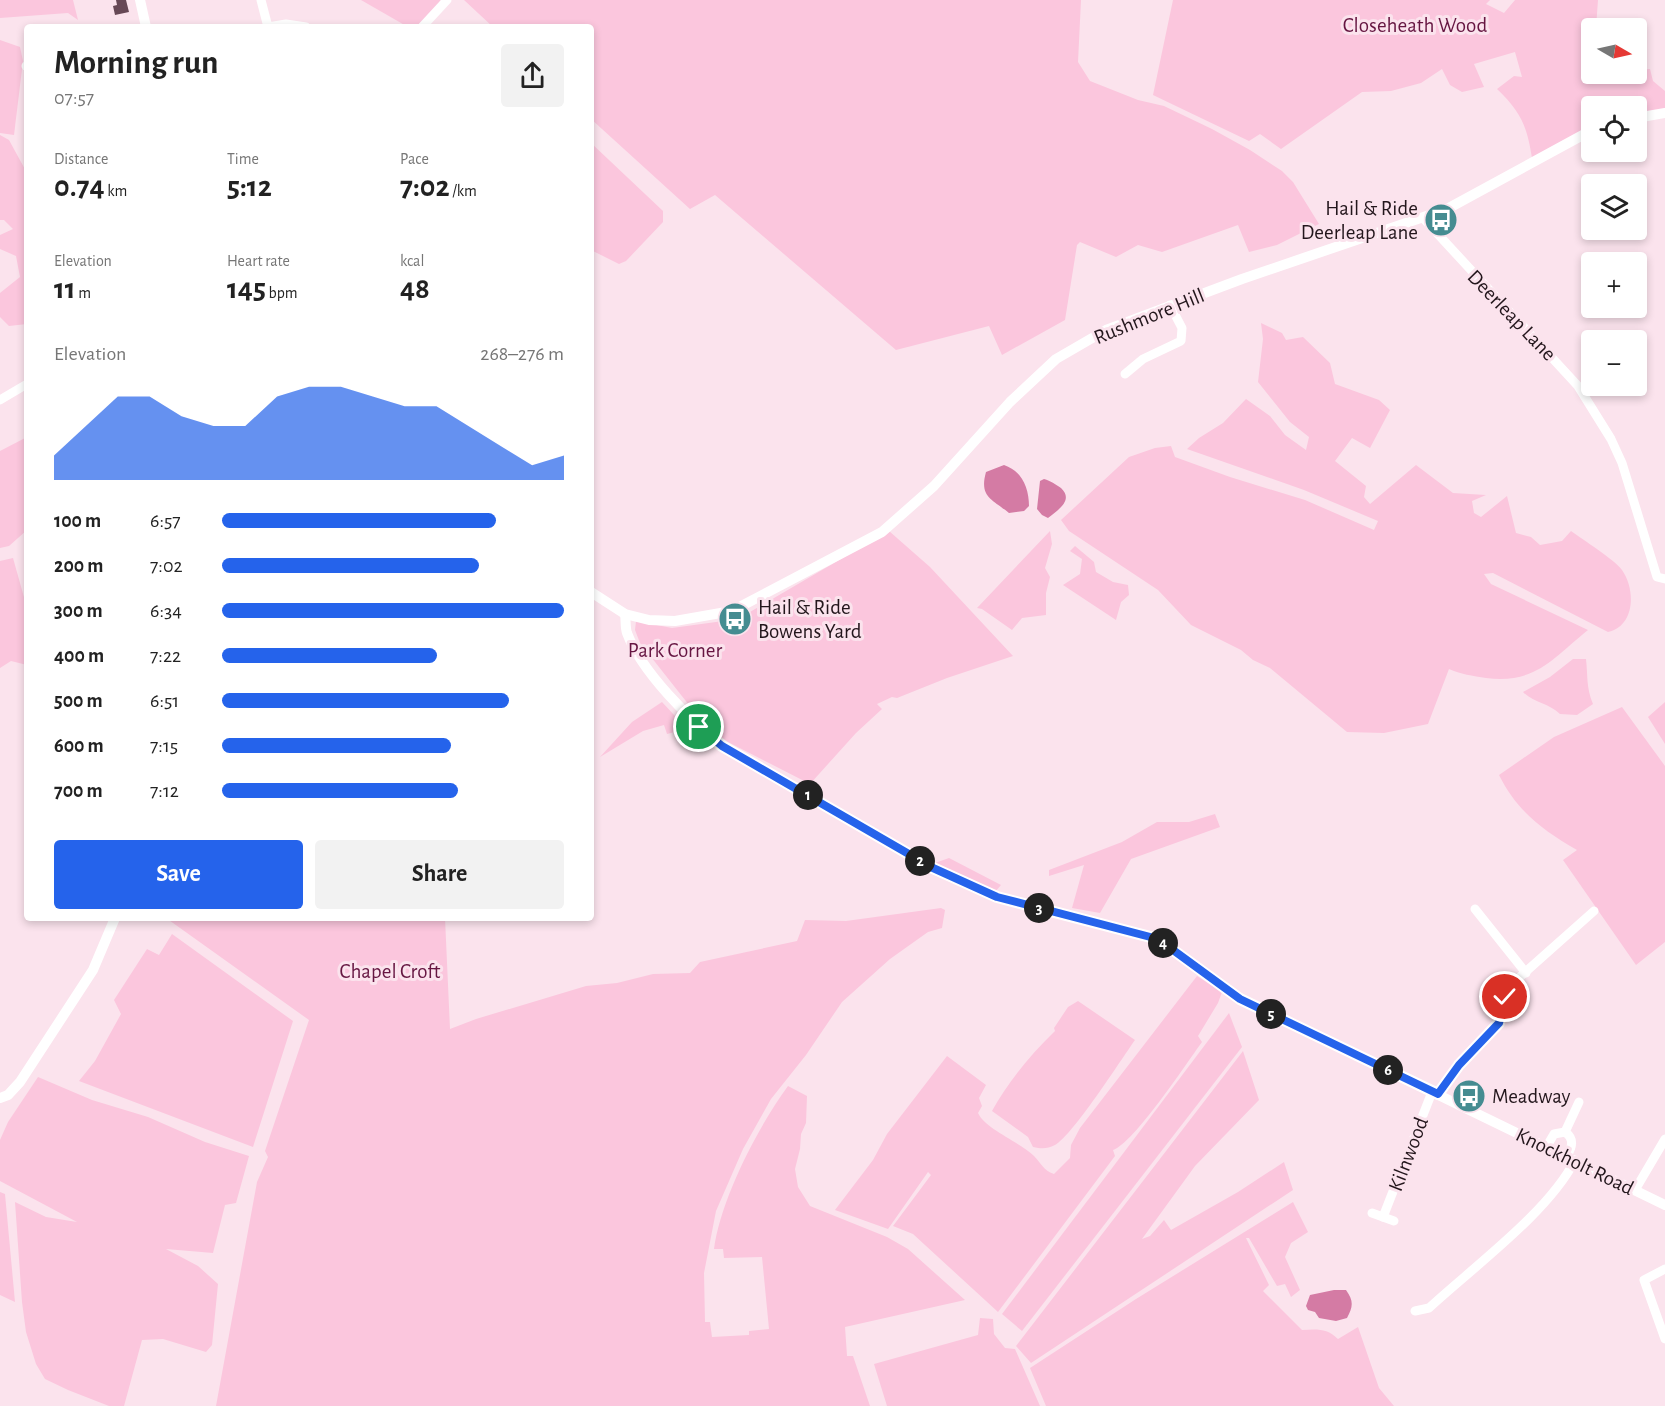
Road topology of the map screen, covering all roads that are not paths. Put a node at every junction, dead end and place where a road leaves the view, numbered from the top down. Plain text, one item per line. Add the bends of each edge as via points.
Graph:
1 (140, 0) edge
2 (261, 0) edge
3 (447, 0) edge
4 (145, 24) edge
5 (267, 24) edge
6 (425, 24) edge
7 (1665, 113) edge
8 (1647, 116) edge
9 (1581, 136) edge
10 (1423, 218) junction
11 (1170, 305) junction
12 (1125, 374) dead end
13 (24, 386) edge
14 (0, 400) edge
15 (1665, 579) edge
16 (594, 594) edge
17 (625, 614) junction
18 (1475, 909) dead end
19 (1594, 911) dead end
20 (114, 921) edge
21 (1526, 973) junction
22 (1435, 1093) junction
23 (0, 1098) edge
24 (1579, 1102) dead end
25 (1565, 1132) junction
26 (1665, 1139) edge
27 (1547, 1146) junction
28 (1571, 1158) junction
29 (1635, 1190) junction
30 (1665, 1205) edge
31 (1372, 1213) dead end
32 (1383, 1217) junction
33 (1394, 1221) dead end
34 (1665, 1269) edge
35 (1415, 1311) dead end
36 (1665, 1339) edge

1 - 4 street
2 - 5 street
3 - 6 street
7 - 8 street
9 - 10 street, Rushmore Hill via 1447,209
10 - 11 street, Rushmore Hill
10 - 15 street, Deerleap Lane via 1578,386 1611,439 1636,503 1658,577
11 - 12 street via 1182,328 1181,341 1143,358
11 - 17 street, Rushmore Hill via 1106,330 1056,359 1010,402 934,486 882,532 732,611 675,621
13 - 14 street
16 - 17 street
17 - 22 street, Knockholt Road via 627,632 646,666 699,727 722,746 933,868 997,897 1158,939 1240,999
18 - 21 street
19 - 21 street, Kilnwood
20 - 23 street via 93,970 29,1067 8,1095
21 - 22 street, Kilnwood via 1507,990 1502,1016 1494,1030
22 - 27 street, Knockholt Road
22 - 32 street, Kilnwood
24 - 25 street
25 - 27 street via 1554,1134
25 - 28 street via 1572,1141
26 - 29 street
27 - 28 street, Knockholt Road
28 - 29 street, Knockholt Road
28 - 35 street via 1557,1188 1522,1223 1429,1308
29 - 30 street, Knockholt Road
31 - 32 street, Kilnwood
32 - 33 street, Kilnwood
34 - 36 street via 1644,1280

